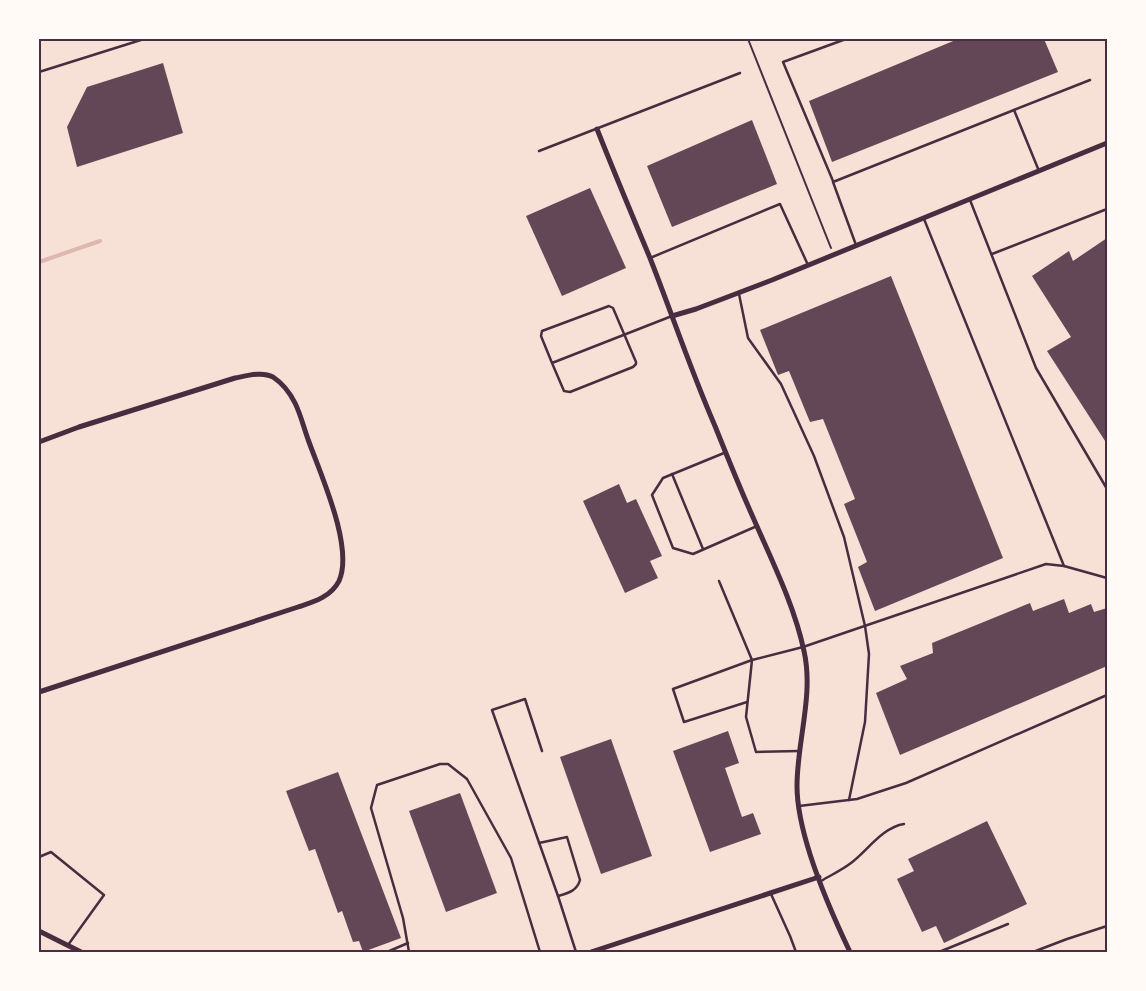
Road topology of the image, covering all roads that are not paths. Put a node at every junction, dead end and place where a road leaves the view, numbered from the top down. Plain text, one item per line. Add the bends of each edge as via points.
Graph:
1 (144, 39) edge
2 (846, 39) edge
3 (39, 72) edge
4 (740, 73) dead end
5 (1090, 80) dead end
6 (1014, 110) junction
7 (597, 128) junction
8 (1107, 143) edge
9 (539, 151) dead end
10 (1039, 171) junction
11 (833, 182) junction
12 (970, 199) junction
13 (1107, 209) edge
14 (924, 217) junction
15 (856, 246) junction
16 (992, 254) junction
17 (650, 258) junction
18 (808, 265) junction
19 (738, 292) junction
20 (672, 316) junction
21 (625, 334) junction
22 (552, 363) junction
23 (39, 442) edge
24 (726, 453) junction
25 (672, 474) junction
26 (1107, 489) edge
27 (757, 526) junction
28 (703, 550) junction
29 (1064, 566) junction
30 (1107, 578) edge
31 (719, 582) dead end
32 (865, 626) junction
33 (803, 647) junction
34 (752, 660) junction
35 (39, 692) edge
36 (1107, 695) edge
37 (748, 702) junction
38 (542, 751) dead end
39 (800, 751) junction
40 (849, 800) junction
41 (799, 806) junction
42 (904, 824) dead end
43 (539, 843) junction
44 (39, 857) edge
45 (820, 879) junction
46 (771, 893) junction
47 (558, 896) junction
48 (1008, 924) dead end
49 (1107, 926) edge
50 (39, 931) edge
51 (408, 943) junction
52 (68, 945) junction
53 (81, 952) edge
54 (387, 952) edge
55 (409, 952) edge
56 (540, 952) edge
57 (576, 952) edge
58 (591, 952) edge
59 (796, 952) edge
60 (850, 952) edge
61 (939, 952) edge
62 (1033, 952) edge

1 - 3 lane
2 - 11 lane via 783,62
4 - 7 lane
5 - 6 lane
6 - 10 lane
6 - 11 lane
7 - 9 lane
7 - 17 street
8 - 10 street
10 - 12 street
11 - 15 lane
12 - 14 street
12 - 16 lane
13 - 16 lane
14 - 15 street
14 - 29 lane
15 - 18 street
16 - 26 lane via 1036,368
17 - 18 lane via 780,204
17 - 20 street
18 - 19 street
19 - 20 street
19 - 32 lane via 748,338 782,384 814,456 844,537
20 - 21 lane
20 - 24 street
21 - 22 lane
21 - 22 lane via 609,306 542,330 541,336
21 - 22 lane via 636,364 588,385 564,391
23 - 35 street via 235,378 258,374 271,376 296,404 335,516 342,553 339,581 324,597
24 - 25 lane
24 - 27 street
25 - 28 lane
25 - 28 lane via 663,478 652,495 673,548 693,554
27 - 28 lane
27 - 33 street
29 - 30 lane
29 - 32 lane via 1046,564
31 - 34 lane
32 - 33 lane
32 - 40 lane via 869,654 865,722
33 - 34 lane
33 - 39 street via 807,697
34 - 37 lane
34 - 37 lane via 673,689 684,722
36 - 40 lane via 906,783
37 - 39 lane via 746,716 756,752
38 - 43 lane via 525,699 492,710
39 - 41 street
40 - 41 lane
41 - 45 street
42 - 45 lane via 895,825 849,865
43 - 47 lane
43 - 47 lane via 566,837 580,880 575,890
44 - 52 lane via 52,852 104,895
45 - 46 street
45 - 60 street
46 - 58 street
46 - 59 lane
47 - 57 lane
48 - 61 lane
49 - 62 lane
50 - 52 street
51 - 54 lane
51 - 55 lane
51 - 56 lane via 371,808 378,785 448,764 466,779 512,858
52 - 53 street

